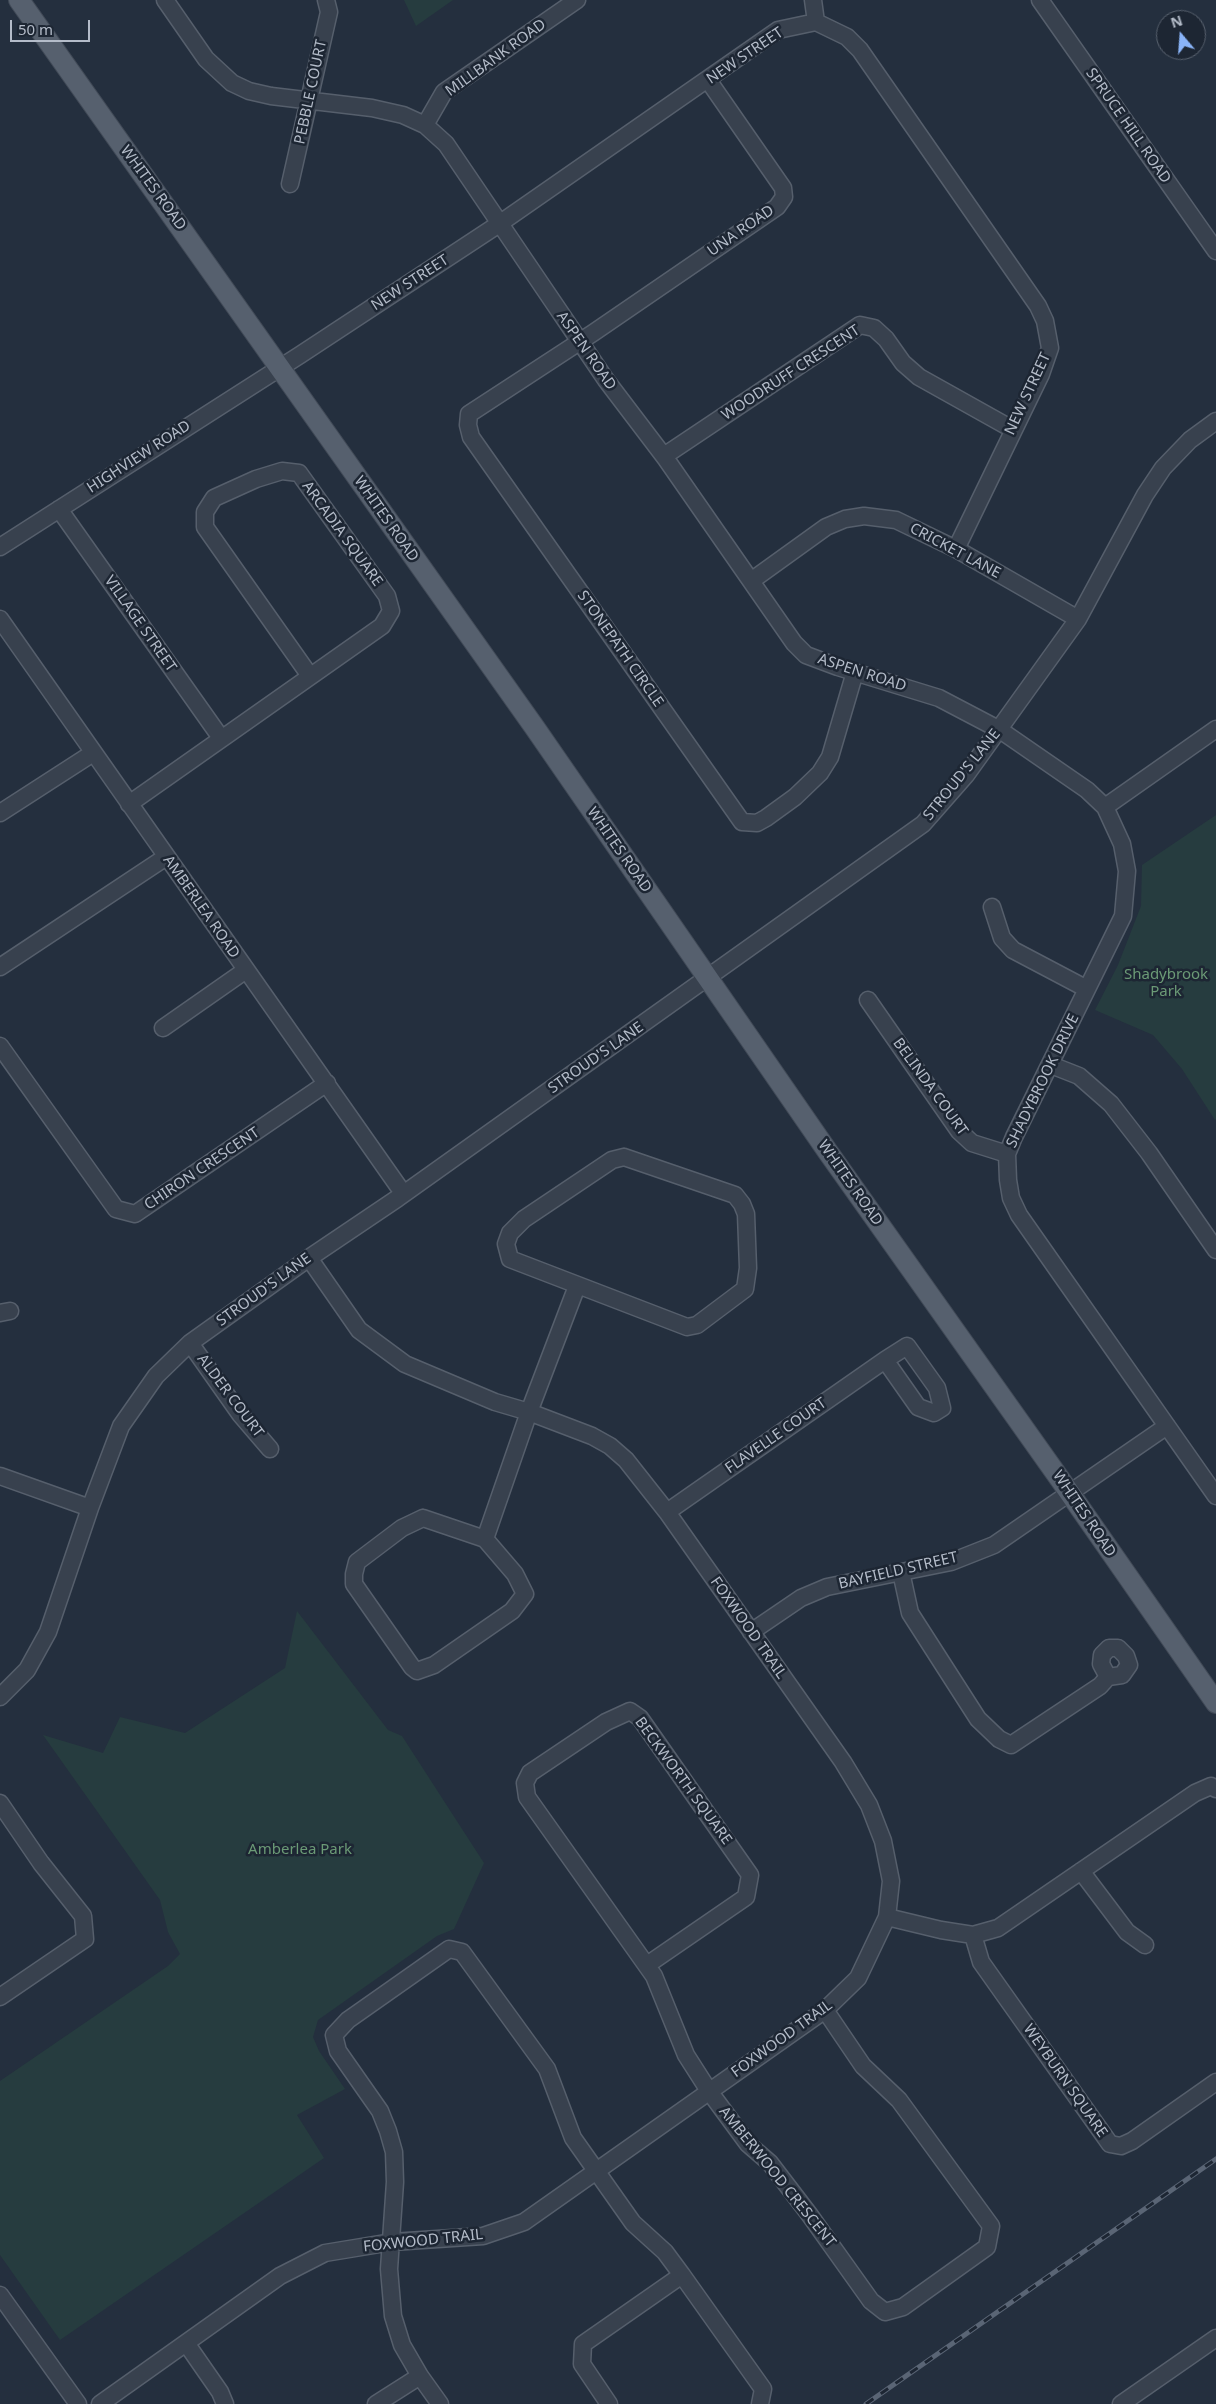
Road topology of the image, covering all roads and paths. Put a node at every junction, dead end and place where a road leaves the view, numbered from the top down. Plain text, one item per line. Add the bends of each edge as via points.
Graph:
1 (19, 0) edge
2 (165, 0) edge
3 (326, 0) edge
4 (577, 0) edge
5 (813, 0) edge
6 (1040, 0) edge
7 (816, 22) junction
8 (708, 80) junction
9 (310, 102) junction
10 (425, 125) junction
11 (290, 184) dead end
12 (500, 224) junction
13 (1216, 252) edge
14 (580, 342) junction
15 (279, 369) junction
16 (1216, 421) edge
17 (1012, 429) junction
18 (664, 456) junction
19 (59, 509) junction
20 (0, 547) edge
21 (956, 549) junction
22 (751, 581) junction
23 (0, 619) edge
24 (1078, 619) junction
25 (855, 672) junction
26 (310, 676) junction
27 (1216, 729) edge
28 (1000, 730) junction
29 (221, 738) junction
30 (92, 754) junction
31 (129, 804) junction
32 (1105, 807) junction
33 (0, 813) edge
34 (166, 857) junction
35 (992, 907) dead end
36 (0, 967) edge
37 (246, 970) junction
38 (708, 977) junction
39 (1087, 989) junction
40 (868, 1000) dead end
41 (163, 1028) dead end
42 (0, 1046) edge
43 (1051, 1065) junction
44 (327, 1083) junction
45 (1007, 1154) junction
46 (403, 1194) junction
47 (1216, 1250) edge
48 (309, 1258) junction
49 (577, 1286) junction
50 (190, 1343) junction
51 (885, 1360) dead end
52 (529, 1412) junction
53 (1167, 1426) junction
54 (270, 1449) dead end
55 (0, 1476) edge
56 (1070, 1493) junction
57 (1216, 1496) edge
58 (90, 1508) junction
59 (667, 1512) junction
60 (484, 1539) junction
61 (901, 1572) junction
62 (751, 1632) junction
63 (1108, 1677) dead end
64 (0, 1697) edge
65 (1216, 1703) edge
66 (1216, 1789) edge
67 (0, 1803) edge
68 (1081, 1871) junction
69 (887, 1917) junction
70 (973, 1935) junction
71 (1145, 1945) dead end
72 (647, 1965) junction
73 (0, 1997) edge
74 (825, 2010) junction
75 (1216, 2082) edge
76 (709, 2091) junction
77 (596, 2171) junction
78 (392, 2242) junction
79 (682, 2275) junction
80 (0, 2295) edge
81 (1216, 2338) edge
82 (186, 2343) junction
83 (420, 2376) junction
84 (78, 2404) edge
85 (100, 2404) edge
86 (225, 2404) edge
87 (376, 2404) edge
88 (440, 2404) edge
89 (609, 2404) edge
90 (760, 2404) edge
91 (1121, 2404) edge

1 - 15 main road, WHITES ROAD
2 - 9 street, ASPEN ROAD via 206,59 232,83 249,91
3 - 9 street, PEBBLE COURT via 329,12
4 - 10 street, MILLBANK ROAD via 444,92
5 - 7 street
6 - 13 street, SPRUCE HILL ROAD
7 - 8 street, NEW STREET via 778,30
7 - 17 street, NEW STREET via 847,37 860,50 1046,321 1050,348 1041,374
8 - 12 street, NEW STREET
8 - 14 street, UNA ROAD via 782,188 784,197 777,206
9 - 10 street, ASPEN ROAD via 372,108 403,115
9 - 11 street, PEBBLE COURT
10 - 12 street, ASPEN ROAD via 446,144
12 - 14 street, ASPEN ROAD
12 - 15 street, NEW STREET
14 - 18 street, ASPEN ROAD
14 - 25 street, STONEPATH CIRCLE via 469,414 471,437 742,822 757,823 766,818 820,773 830,757
15 - 19 street, HIGHVIEW ROAD
15 - 38 main road, WHITES ROAD
16 - 24 street, STROUD'S LANE via 1190,440 1163,468
17 - 18 street, WOODRUFF CRESCENT via 919,377 903,363 886,338 874,328 860,326
17 - 21 street, NEW STREET
18 - 22 street, ASPEN ROAD
19 - 20 street, HIGHVIEW ROAD
19 - 29 street, VILLAGE STREET
21 - 22 street, CRICKET LANE via 896,520 864,516 826,527
21 - 24 street, CRICKET LANE
22 - 25 street, ASPEN ROAD via 806,655
23 - 30 street, AMBERLEA ROAD
24 - 28 street, STROUD'S LANE
25 - 28 street, ASPEN ROAD via 939,698
26 - 26 street, ARCADIA SQUARE via 382,626 392,611 387,596 299,473 282,472 256,479 214,498 204,512 205,527
26 - 29 street, ARCADIA SQUARE
27 - 32 street
28 - 32 street, SHADYBROOK DRIVE via 1087,790
28 - 38 street, STROUD'S LANE via 966,776 923,824
29 - 31 street, ARCADIA SQUARE
30 - 31 street, AMBERLEA ROAD
30 - 33 street
31 - 34 street, AMBERLEA ROAD
32 - 39 street, SHADYBROOK DRIVE via 1122,844 1127,871 1123,916
34 - 36 street
34 - 37 street, AMBERLEA ROAD
35 - 39 street via 1002,938 1013,950
37 - 41 street
37 - 44 street, AMBERLEA ROAD
38 - 46 street, STROUD'S LANE
38 - 56 main road, WHITES ROAD
39 - 43 street, SHADYBROOK DRIVE
40 - 45 street, BELINDA COURT via 959,1131 972,1143
42 - 44 street, CHIRON CRESCENT via 116,1209 136,1214
43 - 45 street, SHADYBROOK DRIVE
43 - 47 street via 1079,1076 1111,1104
44 - 46 street, AMBERLEA ROAD
45 - 53 street, SHADYBROOK DRIVE via 1008,1180 1019,1215
46 - 48 street, STROUD'S LANE
48 - 50 street, STROUD'S LANE
48 - 52 street, FOXWOOD TRAIL via 359,1330 405,1364 495,1402
49 - 49 street via 687,1327 698,1325 746,1289 746,1214 742,1204 735,1196 624,1157 612,1160 524,1219 510,1233 506,1244 510,1259
49 - 52 street
50 - 54 street, ALDER COURT via 240,1414
50 - 58 street, STROUD'S LANE via 156,1376 120,1426
51 - 59 street, FLAVELLE COURT
52 - 59 street, FOXWOOD TRAIL via 610,1446 626,1460
52 - 60 street
53 - 56 street, BAYFIELD STREET
53 - 57 street, SHADYBROOK DRIVE
55 - 58 street
56 - 61 street, BAYFIELD STREET via 994,1545 951,1562
56 - 65 main road, WHITES ROAD
58 - 64 street, STROUD'S LANE via 48,1632 27,1670
59 - 62 street, FOXWOOD TRAIL
60 - 60 street via 422,1518 402,1528 357,1562 354,1584 412,1668 418,1671 434,1665 512,1611 525,1594 515,1574
61 - 62 street, BAYFIELD STREET via 826,1587 800,1598
61 - 63 street via 910,1613 978,1719 999,1740 1011,1745 1100,1686
62 - 69 street, FOXWOOD TRAIL via 843,1762 869,1805 883,1841 891,1881
66 - 68 street via 1211,1786 1195,1793
67 - 73 street via 83,1916 85,1939
68 - 70 street via 998,1928
68 - 71 street via 1127,1932
69 - 70 street
69 - 74 street, FOXWOOD TRAIL via 858,1978
70 - 75 street, WEYBURN SQUARE via 981,1962 1110,2144 1120,2146 1132,2141
72 - 72 street, BECKWORTH SQUARE via 746,1897 750,1875 640,1718 630,1711 606,1722 530,1773 525,1783 527,1797
72 - 76 street, BECKWORTH SQUARE via 686,2055
74 - 76 street, FOXWOOD TRAIL
74 - 76 street, AMBERWOOD CRESCENT via 864,2066 899,2100 991,2226 987,2247 903,2307 886,2312 871,2301 810,2214 770,2163 748,2144
76 - 77 street, FOXWOOD TRAIL
77 - 78 street, FOXWOOD TRAIL via 524,2222 484,2236
77 - 78 street via 573,2138 547,2069 462,1952 449,1949 348,2020 334,2035 338,2051 380,2111 394,2152
77 - 79 street via 633,2223 665,2252
78 - 82 street, FOXWOOD TRAIL via 325,2253 280,2276
78 - 83 street via 389,2291 392,2316 402,2345
79 - 89 street via 583,2344 582,2364
79 - 90 street via 763,2388
80 - 84 street
81 - 91 street
82 - 85 street, FOXWOOD TRAIL
82 - 86 street
83 - 87 street
83 - 88 street

